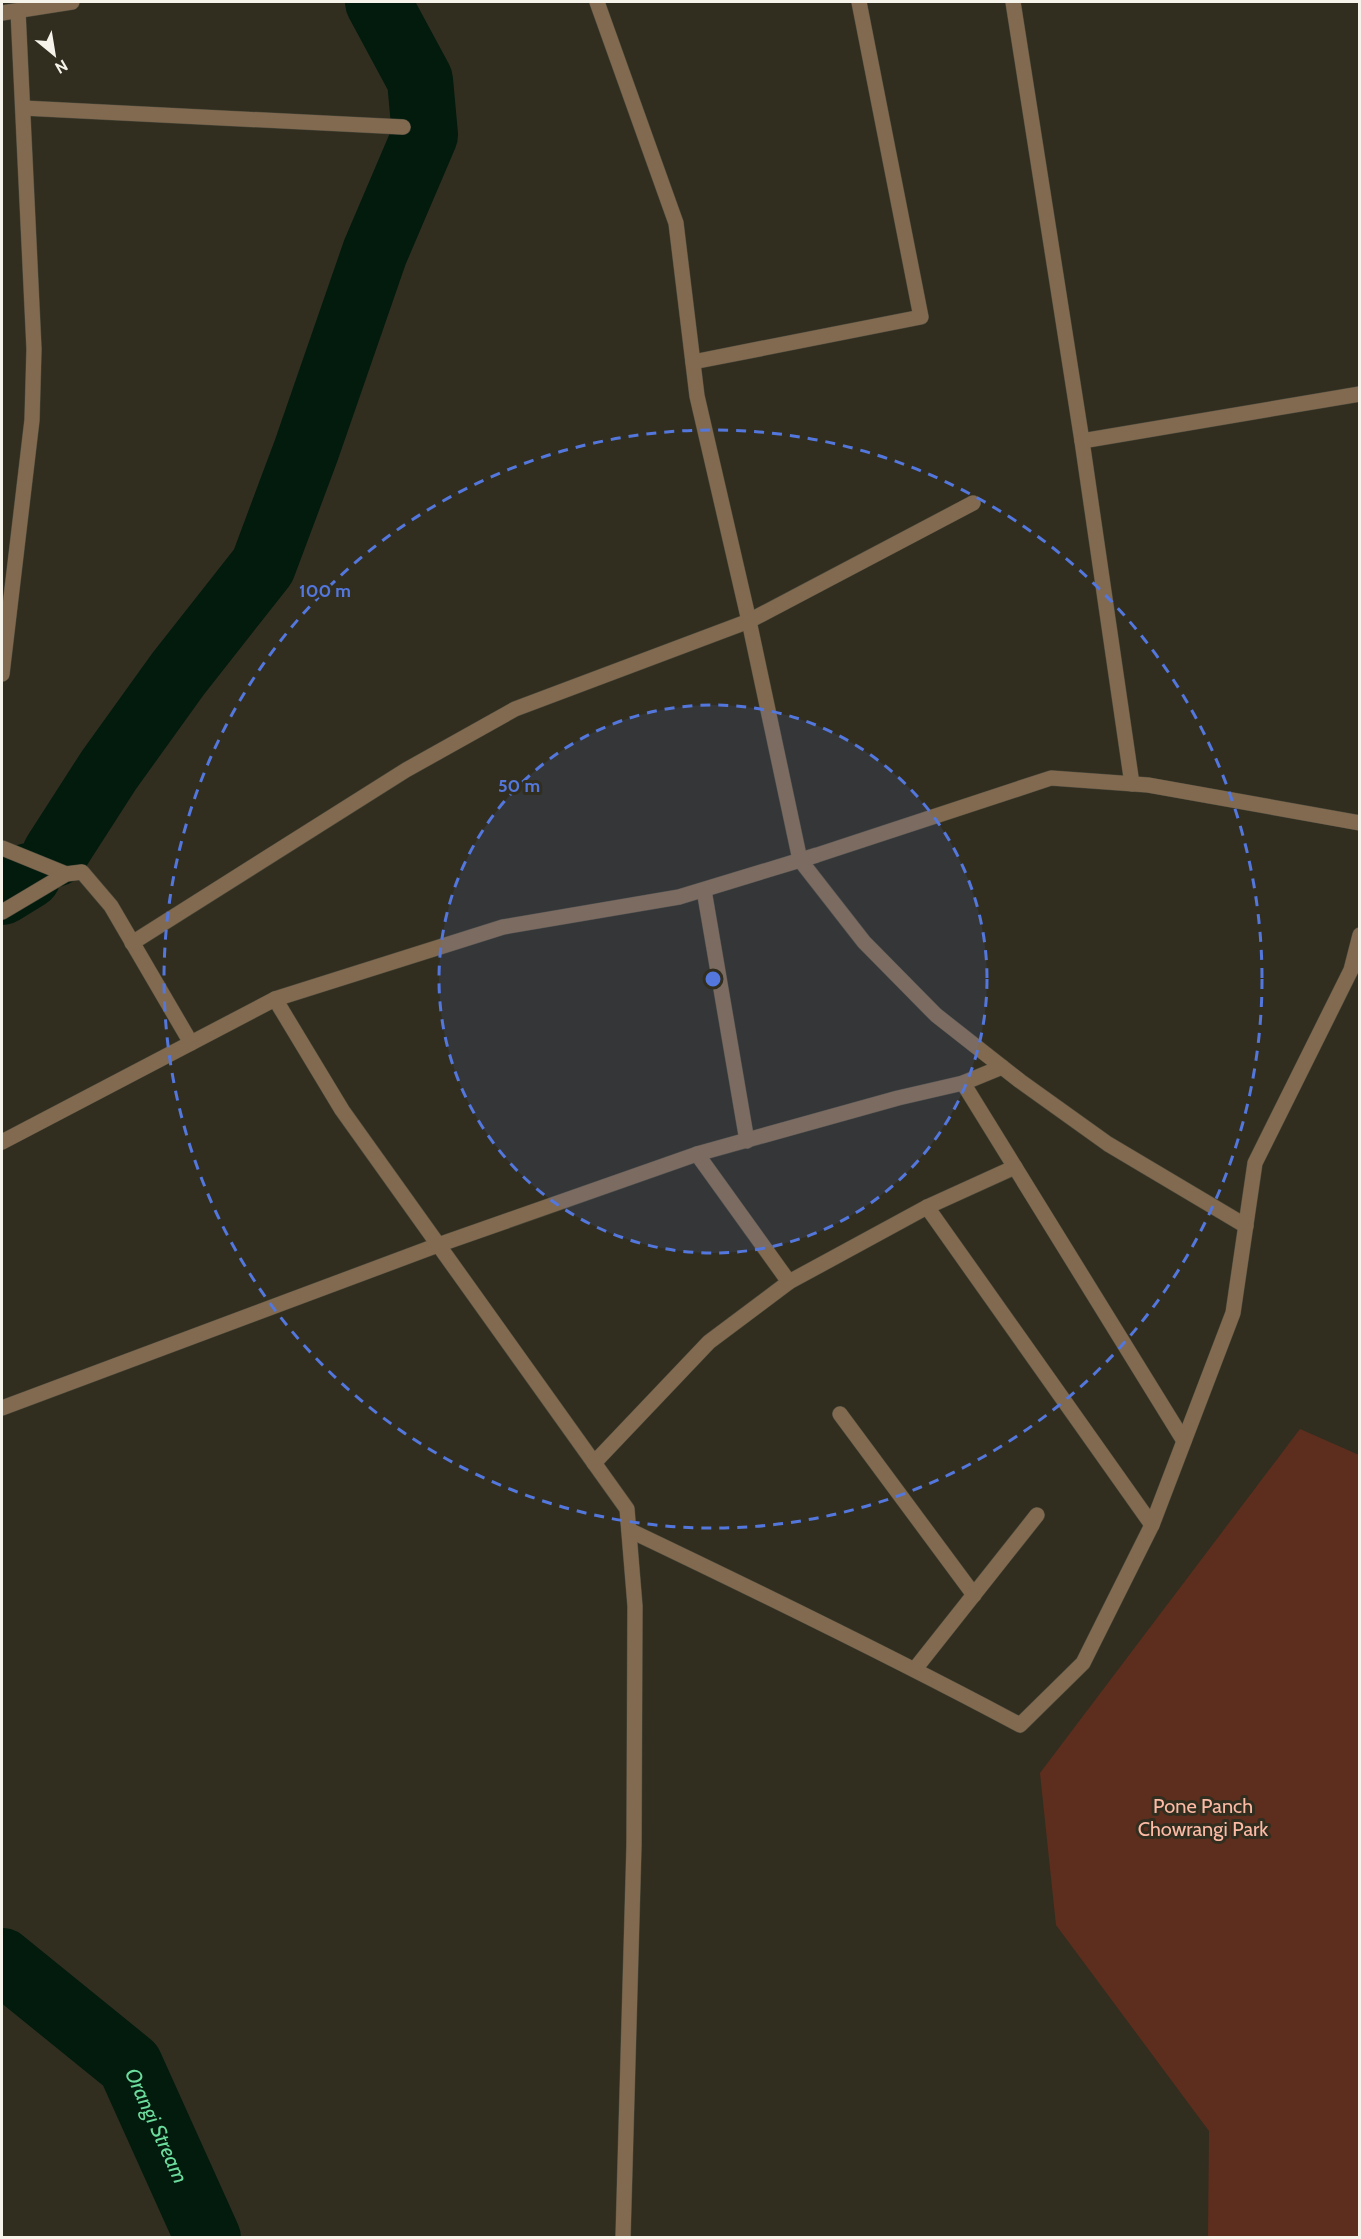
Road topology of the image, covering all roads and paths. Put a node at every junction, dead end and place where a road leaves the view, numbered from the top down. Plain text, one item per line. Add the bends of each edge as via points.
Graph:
1 (72, 2) edge
2 (597, 2) edge
3 (859, 2) edge
4 (1013, 2) edge
5 (18, 11) junction
6 (2, 13) edge
7 (23, 108) junction
8 (403, 127) dead end
9 (693, 362) junction
10 (1359, 394) edge
11 (1082, 441) junction
12 (973, 502) dead end
13 (750, 621) junction
14 (2, 674) edge
15 (1132, 784) junction
16 (1359, 823) edge
17 (2, 848) edge
18 (800, 860) junction
19 (66, 874) junction
20 (704, 890) junction
21 (2, 912) edge
22 (1359, 935) edge
23 (132, 943) junction
24 (275, 999) junction
25 (191, 1043) junction
26 (1002, 1067) junction
27 (963, 1083) junction
28 (747, 1141) junction
29 (2, 1142) edge
30 (697, 1154) junction
31 (1015, 1167) junction
32 (927, 1208) junction
33 (1246, 1226) junction
34 (438, 1245) junction
35 (789, 1282) junction
36 (2, 1408) edge
37 (840, 1414) dead end
38 (1184, 1441) junction
39 (594, 1463) junction
40 (1037, 1515) dead end
41 (1152, 1525) junction
42 (629, 1530) junction
43 (974, 1595) junction
44 (915, 1669) junction
45 (623, 2238) edge

1 - 5 street
2 - 9 street via 676,223
3 - 9 street via 921,317
4 - 11 street
5 - 6 street
5 - 7 street
7 - 8 street
7 - 14 street via 34,349 32,420
9 - 13 street via 697,396
10 - 11 street
11 - 15 street
12 - 13 street
13 - 18 street
13 - 23 street via 515,709 406,770
15 - 16 street
15 - 18 street via 1051,778
17 - 19 street
18 - 20 street
18 - 26 street via 864,942 936,1015
19 - 21 street
19 - 23 street via 82,872 111,906
20 - 24 street via 503,927
20 - 28 street
22 - 33 street via 1351,970 1255,1163
23 - 25 street
24 - 25 street
24 - 34 street via 342,1110
25 - 29 street
26 - 27 street
26 - 33 street via 1108,1144
27 - 28 street
27 - 31 street
28 - 30 street
30 - 34 street
30 - 35 street
31 - 32 street
31 - 38 street
32 - 35 street
32 - 41 street
33 - 38 street via 1233,1313
34 - 36 street
34 - 39 street
35 - 39 street via 709,1342
37 - 43 street
38 - 41 street
39 - 42 street via 627,1509
40 - 43 street
41 - 44 street via 1083,1663 1020,1725
42 - 44 street
42 - 45 street via 635,1606 634,1845
43 - 44 street

